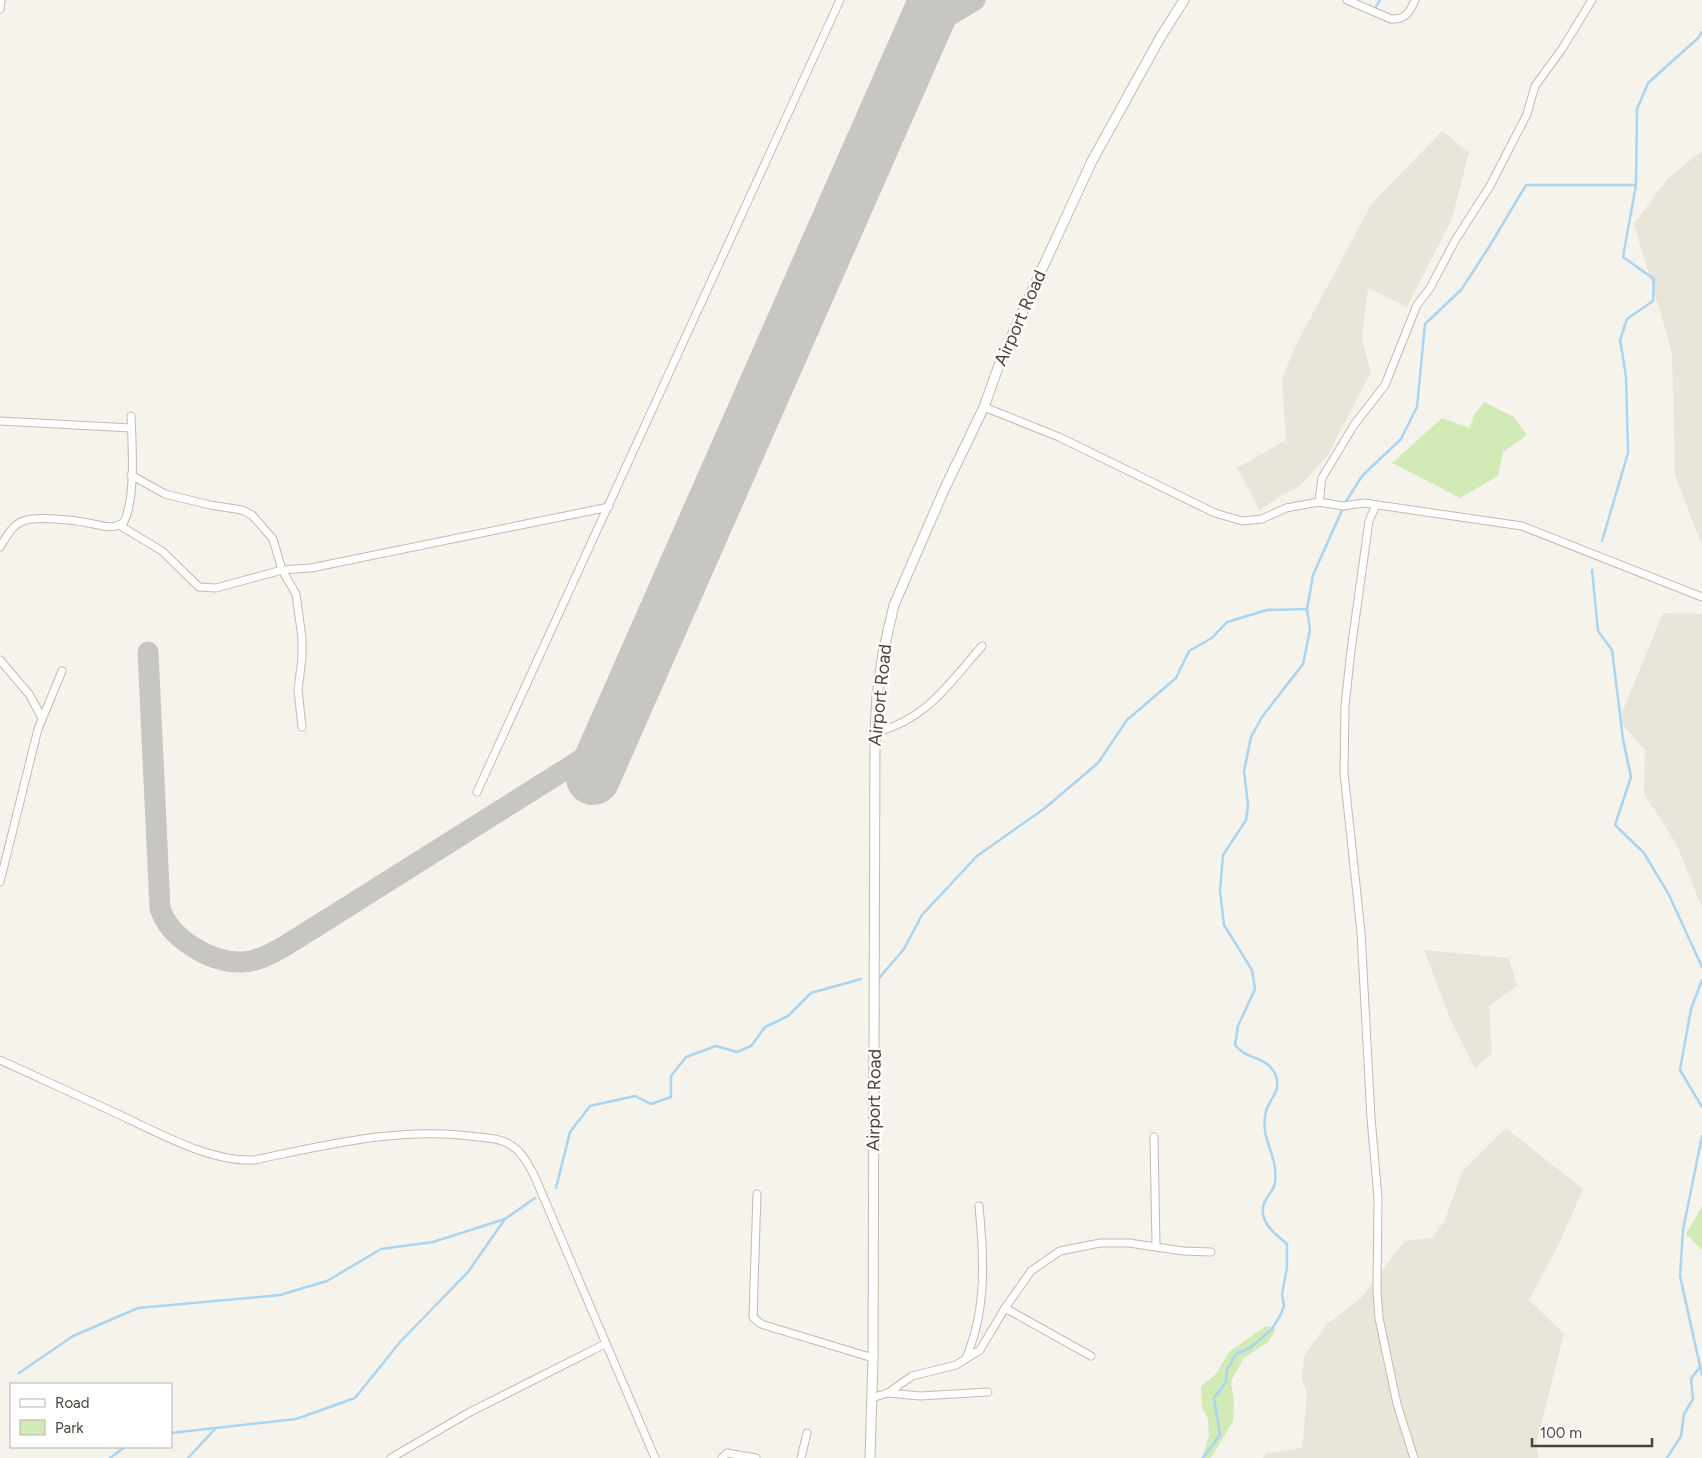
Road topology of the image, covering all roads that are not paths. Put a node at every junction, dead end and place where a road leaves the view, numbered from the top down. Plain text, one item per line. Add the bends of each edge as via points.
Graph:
1 (1, 0) edge
2 (840, 0) edge
3 (1184, 0) edge
4 (1347, 0) edge
5 (1415, 0) edge
6 (1592, 0) edge
7 (0, 9) edge
8 (984, 407) junction
9 (131, 416) dead end
10 (0, 421) edge
11 (131, 428) junction
12 (131, 476) junction
13 (1319, 502) junction
14 (1376, 505) junction
15 (609, 507) junction
16 (119, 526) junction
17 (0, 547) edge
18 (282, 570) junction
19 (1702, 597) edge
20 (982, 646) dead end
21 (0, 660) edge
22 (62, 671) dead end
23 (42, 718) junction
24 (302, 727) dead end
25 (874, 733) junction
26 (477, 792) dead end
27 (1, 878) edge
28 (0, 1060) edge
29 (1154, 1138) dead end
30 (757, 1194) dead end
31 (979, 1206) dead end
32 (1156, 1246) junction
33 (1211, 1252) dead end
34 (1005, 1308) junction
35 (605, 1344) junction
36 (1091, 1356) dead end
37 (873, 1358) junction
38 (965, 1359) junction
39 (988, 1392) dead end
40 (888, 1394) junction
41 (871, 1398) junction
42 (807, 1433) dead end
43 (391, 1458) edge
44 (655, 1458) edge
45 (722, 1458) edge
46 (756, 1458) edge
47 (801, 1458) edge
48 (870, 1458) edge
49 (1414, 1458) edge

1 - 7 street
2 - 15 street
3 - 8 street, Airport Road via 1092,161 999,365
4 - 5 street via 1391,19 1407,14
6 - 13 street via 1535,86 1527,114 1490,186 1417,305 1384,385 1354,425 1322,478
8 - 13 street via 1059,437 1215,514 1242,521 1262,519 1286,508
8 - 25 street, Airport Road via 894,605 883,653
9 - 11 street
10 - 11 street
11 - 12 street
12 - 16 street via 129,512
12 - 18 street via 165,494 242,510 252,515 273,539
13 - 14 street via 1344,506
14 - 19 street via 1522,526
14 - 49 street via 1369,521 1351,650 1345,706 1344,773 1361,932 1378,1198 1379,1318 1397,1404
15 - 18 street via 311,568
15 - 26 street
16 - 17 street via 100,527 88,522 43,519 23,521
16 - 18 street via 162,551 199,587 216,588
18 - 24 street via 296,594 302,638 298,690
20 - 25 street via 939,696 915,716 897,727
21 - 23 street via 29,694
22 - 23 street
23 - 27 street
25 - 37 street, Airport Road
28 - 35 street via 153,1130 236,1160 254,1160 339,1142 398,1134 455,1134 505,1142 519,1152 534,1175
29 - 32 street
30 - 37 street via 753,1317 761,1324
31 - 38 street via 982,1298 975,1336
32 - 33 street
32 - 34 street via 1100,1243 1060,1251 1031,1271
34 - 36 street
34 - 38 street via 984,1346
35 - 43 street via 470,1412
35 - 44 street
37 - 41 street, Airport Road
38 - 40 street via 956,1365 912,1376
39 - 40 street via 920,1396
40 - 41 street
41 - 48 street, Airport Road
42 - 47 street
45 - 46 street via 724,1454 730,1454

